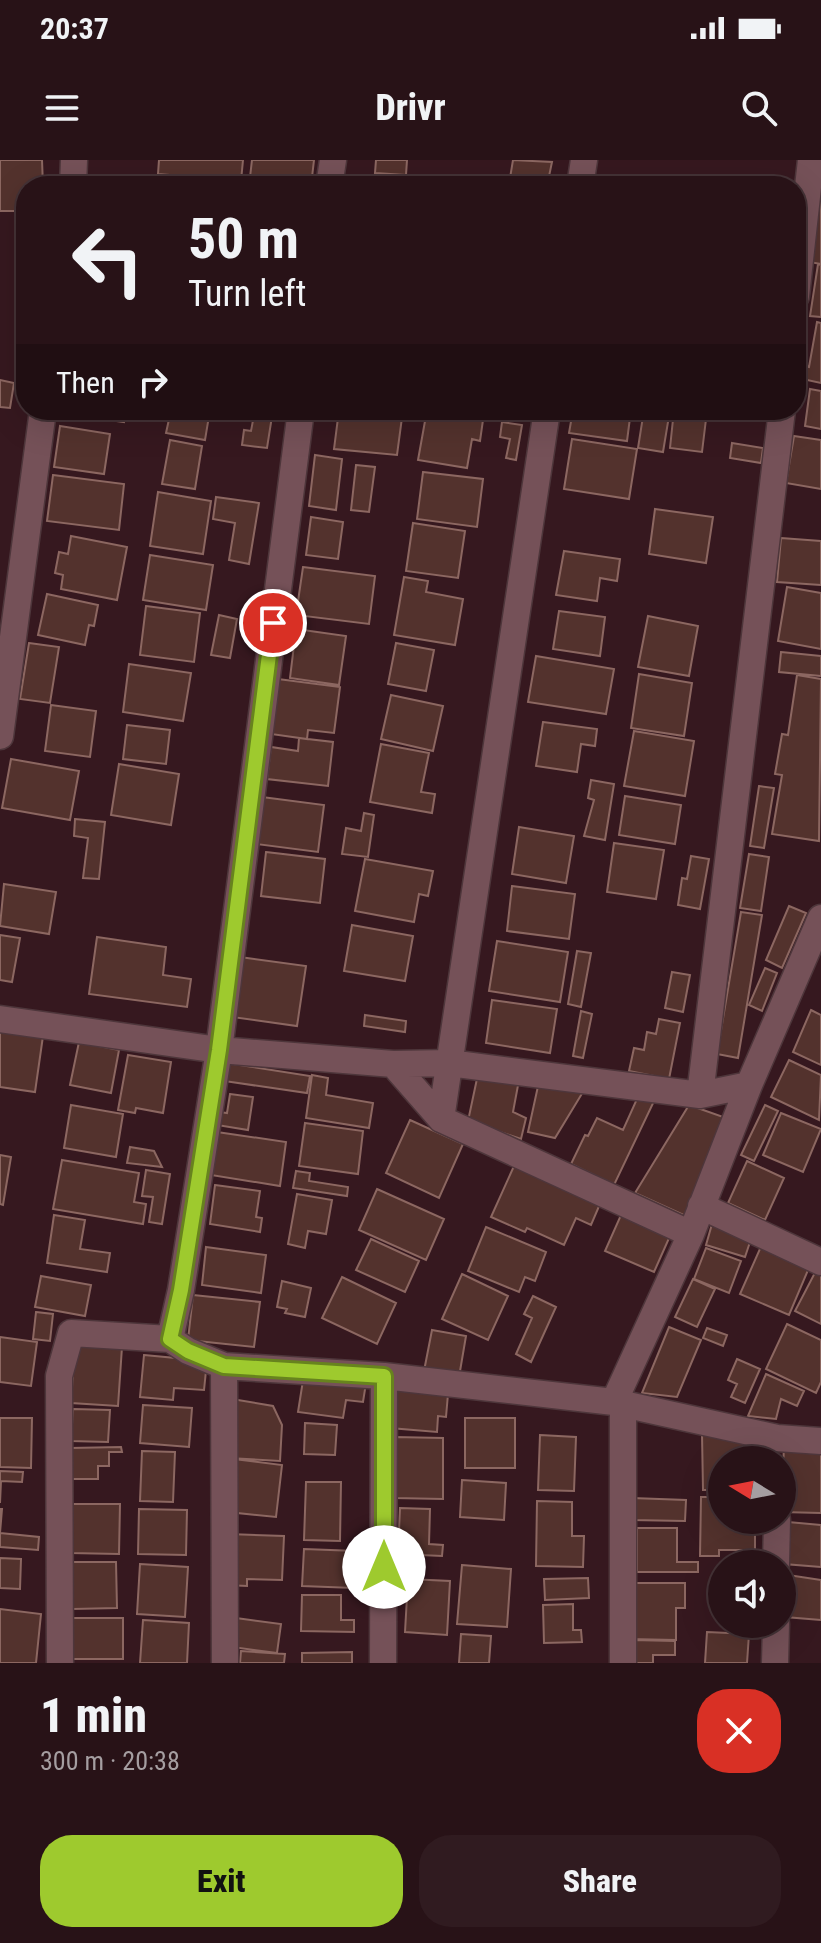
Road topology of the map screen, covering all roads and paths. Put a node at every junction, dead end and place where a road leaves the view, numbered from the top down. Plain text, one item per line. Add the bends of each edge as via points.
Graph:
1 (811, 160) edge
2 (806, 205) edge
3 (42, 420) edge
4 (300, 420) edge
5 (545, 420) edge
6 (781, 420) edge
7 (0, 736) edge
8 (821, 918) edge
9 (0, 1019) edge
10 (219, 1050) junction
11 (449, 1063) junction
12 (393, 1064) junction
13 (749, 1085) junction
14 (700, 1095) junction
15 (441, 1119) junction
16 (701, 1206) junction
17 (691, 1234) junction
18 (821, 1262) edge
19 (170, 1339) junction
20 (224, 1366) junction
21 (384, 1376) junction
22 (618, 1404) junction
23 (821, 1441) edge
24 (766, 1446) edge
25 (794, 1446) edge
26 (776, 1638) edge
27 (60, 1663) edge
28 (225, 1663) edge
29 (383, 1663) edge
30 (623, 1663) edge
31 (775, 1663) edge

1 - 2 street
3 - 7 street
4 - 10 street
5 - 11 street
6 - 14 street
8 - 13 street
9 - 10 street
10 - 12 street
10 - 19 street
11 - 12 street
11 - 14 street
11 - 15 street
12 - 15 street
13 - 14 street
13 - 16 street
15 - 17 street
16 - 17 street
16 - 18 street
17 - 22 street
19 - 20 street
19 - 27 street via 71,1333 59,1376
20 - 21 street
20 - 28 street
21 - 22 street
21 - 29 street
22 - 24 street
22 - 30 street
23 - 25 street
26 - 31 street

